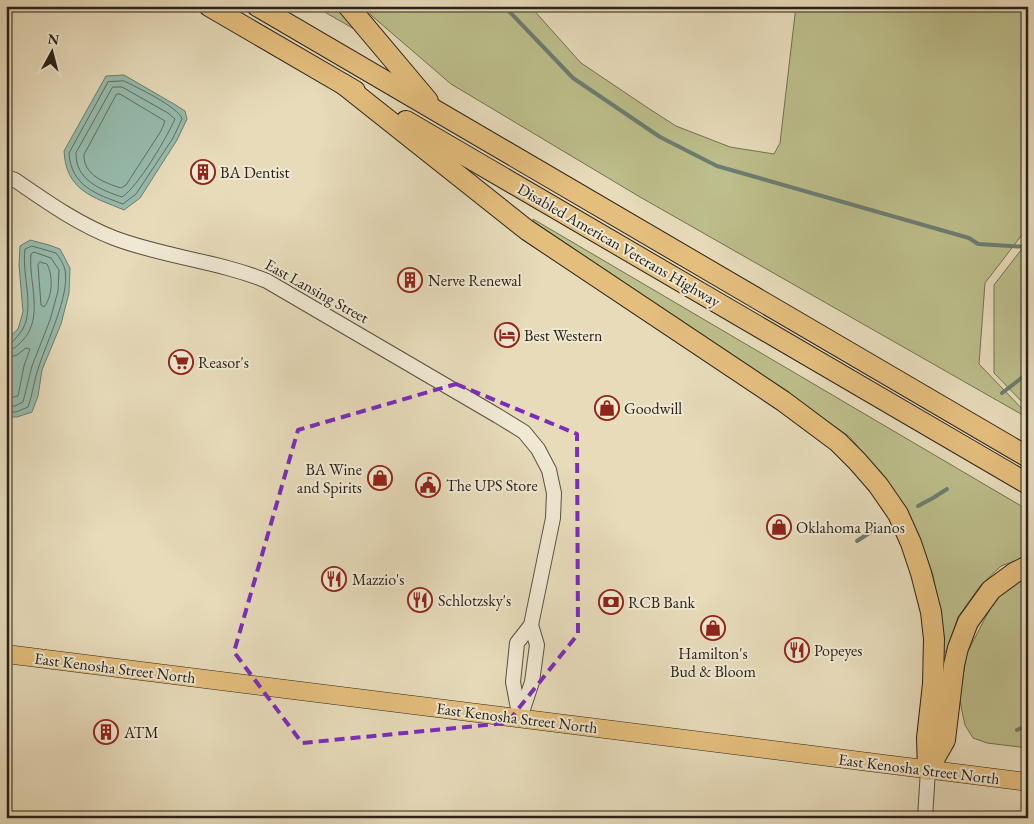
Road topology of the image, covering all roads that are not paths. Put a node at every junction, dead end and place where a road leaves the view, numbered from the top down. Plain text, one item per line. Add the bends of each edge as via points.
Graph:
1 (209, 6) edge
2 (256, 6) edge
3 (348, 6) edge
4 (343, 84) junction
5 (437, 112) junction
6 (6, 177) edge
7 (980, 429) junction
8 (1028, 442) edge
9 (1028, 457) edge
10 (1028, 484) edge
11 (1028, 566) edge
12 (531, 625) junction
13 (6, 654) edge
14 (520, 719) junction
15 (928, 770) junction
16 (1028, 782) edge
17 (924, 818) edge

1 - 4 highway, Disabled American Veterans Highway
2 - 5 highway, Disabled American Veterans Highway
3 - 5 highway
4 - 10 highway, Disabled American Veterans Highway
4 - 15 highway via 527,230 791,406 838,442 878,485 898,514 911,544 931,612 934,648 927,738
5 - 7 highway, Disabled American Veterans Highway
6 - 12 street, East Lansing Street via 76,221 114,238 267,281 516,426 538,449 554,488 553,518
7 - 8 highway
7 - 9 highway, Disabled American Veterans Highway
11 - 15 highway via 991,590 968,622 954,665 945,740
12 - 14 street via 537,645 532,682
12 - 14 street via 517,643 512,682
13 - 14 main road, East Kenosha Street North
14 - 15 main road, East Kenosha Street North
15 - 16 main road, East Kenosha Street North
15 - 17 street

